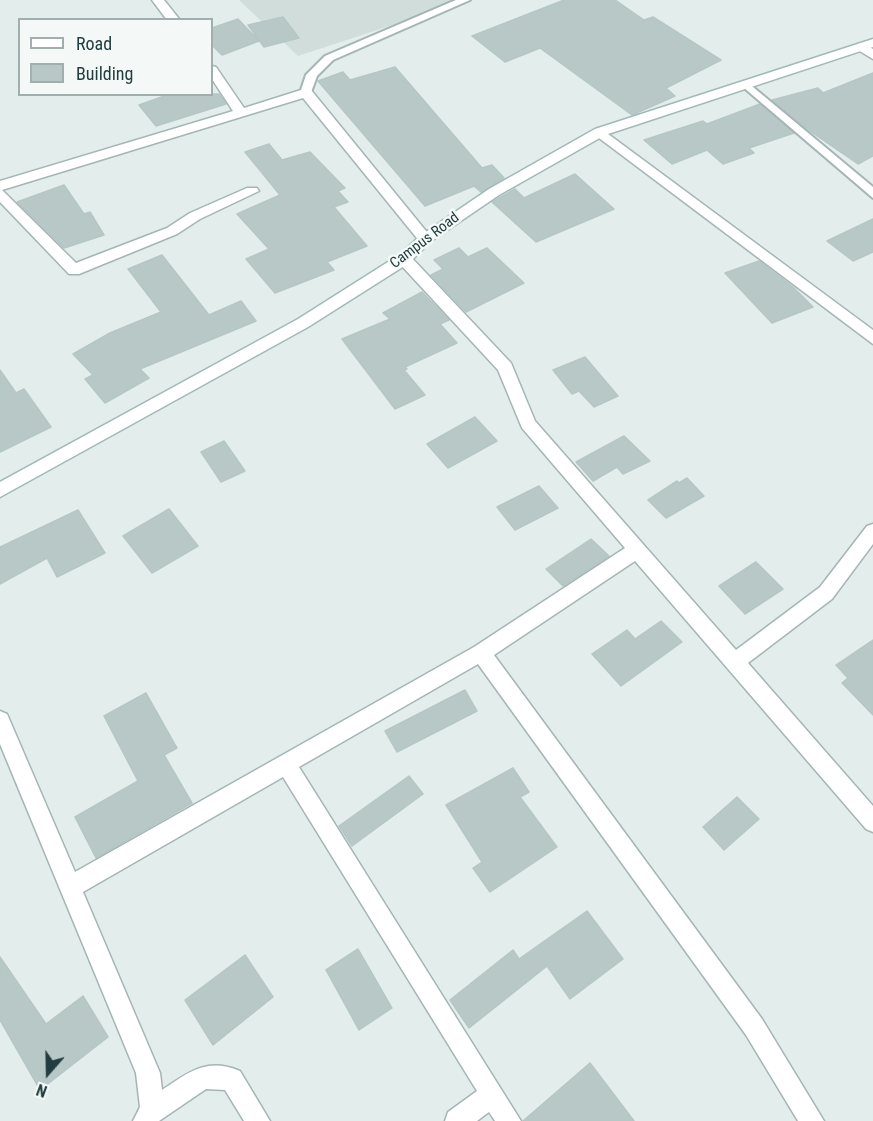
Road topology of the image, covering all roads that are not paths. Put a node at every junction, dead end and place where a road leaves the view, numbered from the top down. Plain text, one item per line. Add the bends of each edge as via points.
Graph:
1 (158, 0) edge
2 (465, 0) edge
3 (172, 18) edge
4 (869, 48) edge
5 (213, 71) edge
6 (747, 85) junction
7 (306, 93) junction
8 (241, 113) junction
9 (600, 132) junction
10 (0, 186) edge
11 (252, 191) dead end
12 (0, 194) edge
13 (873, 194) edge
14 (425, 239) junction
15 (404, 259) junction
16 (873, 338) edge
17 (0, 490) edge
18 (873, 531) edge
19 (637, 550) junction
20 (481, 653) junction
21 (735, 662) junction
22 (0, 720) edge
23 (286, 764) junction
24 (873, 822) edge
25 (70, 887) junction
26 (492, 1095) junction
27 (149, 1115) edge
28 (258, 1121) edge
29 (457, 1121) edge
30 (509, 1121) edge
31 (812, 1121) edge

1 - 3 street
2 - 7 lane via 329,58 312,75
4 - 6 street, Campus Road
5 - 8 street
6 - 9 street, Campus Road
6 - 13 lane
7 - 8 street
7 - 14 street
8 - 10 street
9 - 14 street, Campus Road via 494,192
9 - 16 street
11 - 12 street via 195,216 172,231 75,270
14 - 15 street, Campus Road
15 - 17 street, Campus Road via 303,323
15 - 19 street via 505,367 528,424
18 - 21 street via 826,593
19 - 20 street
19 - 21 street
20 - 23 street
20 - 31 street via 754,1027
21 - 24 street
22 - 25 street
23 - 25 street
23 - 26 street
25 - 27 street via 148,1073
26 - 29 street
26 - 30 street
27 - 28 street via 203,1077 232,1079

